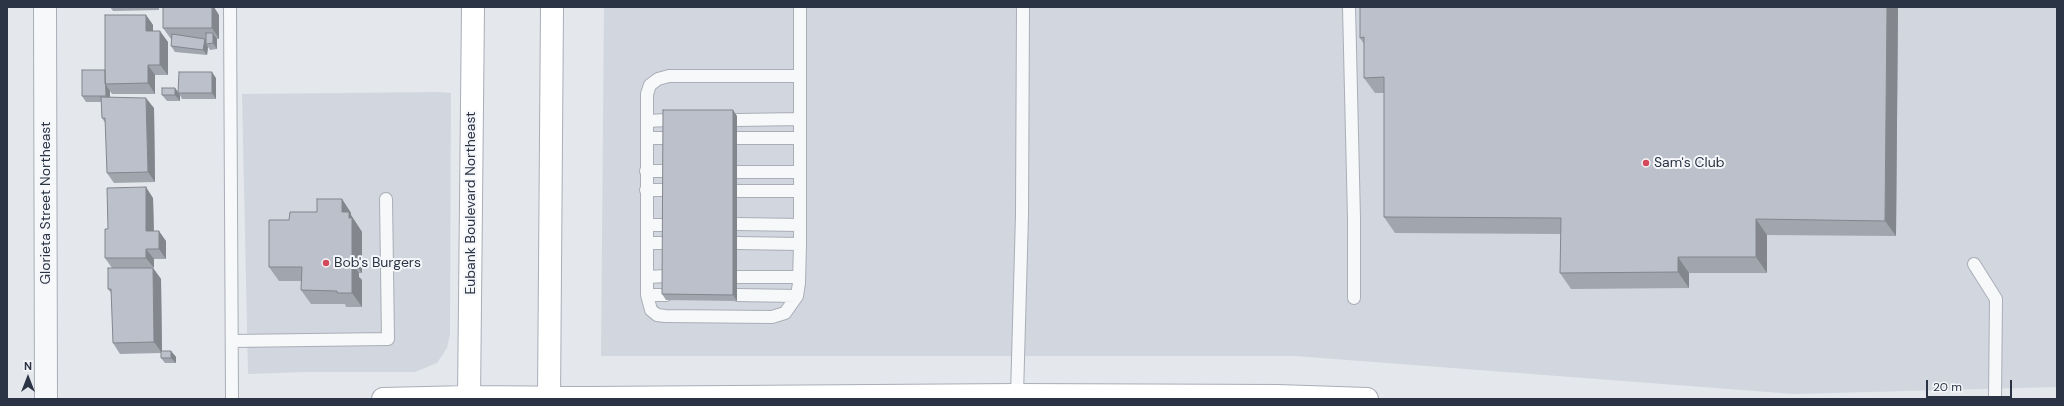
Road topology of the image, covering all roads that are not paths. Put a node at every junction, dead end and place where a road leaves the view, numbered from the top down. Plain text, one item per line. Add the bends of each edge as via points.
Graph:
1 (45, 7) edge
2 (230, 7) edge
3 (473, 7) edge
4 (552, 7) edge
5 (800, 7) edge
6 (1023, 7) edge
7 (1349, 7) edge
8 (800, 76) junction
9 (800, 119) junction
10 (667, 120) edge
11 (737, 120) dead end
12 (647, 121) junction
13 (647, 138) junction
14 (667, 138) edge
15 (737, 138) dead end
16 (800, 138) junction
17 (646, 171) junction
18 (667, 171) edge
19 (737, 172) dead end
20 (800, 172) junction
21 (646, 190) junction
22 (667, 190) edge
23 (737, 191) dead end
24 (800, 191) junction
25 (386, 199) dead end
26 (737, 224) dead end
27 (647, 225) junction
28 (667, 225) edge
29 (800, 225) junction
30 (647, 243) junction
31 (666, 243) edge
32 (737, 243) dead end
33 (800, 244) junction
34 (1974, 264) dead end
35 (666, 276) edge
36 (647, 277) junction
37 (737, 277) dead end
38 (800, 277) junction
39 (647, 295) junction
40 (666, 295) edge
41 (737, 295) dead end
42 (797, 296) junction
43 (1354, 298) dead end
44 (232, 341) junction
45 (1017, 395) junction
46 (469, 398) edge
47 (549, 398) edge
48 (1277, 398) edge
49 (1330, 398) edge
50 (46, 399) edge
51 (232, 399) edge
52 (383, 399) edge
53 (1367, 399) edge
54 (1995, 399) edge

1 - 50 street, Glorieta Street Northeast
2 - 44 lane
3 - 46 street, Eubank Boulevard Northeast
4 - 47 street
5 - 8 lane
6 - 45 lane
7 - 43 lane
8 - 9 lane
8 - 12 lane via 663,77 654,81 648,89
9 - 11 lane
9 - 16 lane
10 - 12 lane
12 - 13 lane
13 - 14 lane
13 - 17 lane
15 - 16 lane
16 - 20 lane
17 - 18 lane
17 - 21 lane
19 - 20 lane
20 - 24 lane
21 - 22 lane
21 - 27 lane
23 - 24 lane
24 - 29 lane
25 - 44 lane via 388,340
26 - 29 lane
27 - 28 lane
27 - 30 lane
29 - 33 lane
30 - 31 lane
30 - 36 lane
32 - 33 lane
33 - 38 lane
34 - 54 lane via 1996,299
35 - 36 lane
36 - 39 lane
37 - 38 lane
38 - 42 lane
39 - 40 lane
39 - 42 lane via 651,310 665,316 772,317 785,313
41 - 42 lane
44 - 51 lane
45 - 47 street
45 - 48 street
46 - 47 street
46 - 52 street
48 - 49 street
49 - 53 street

